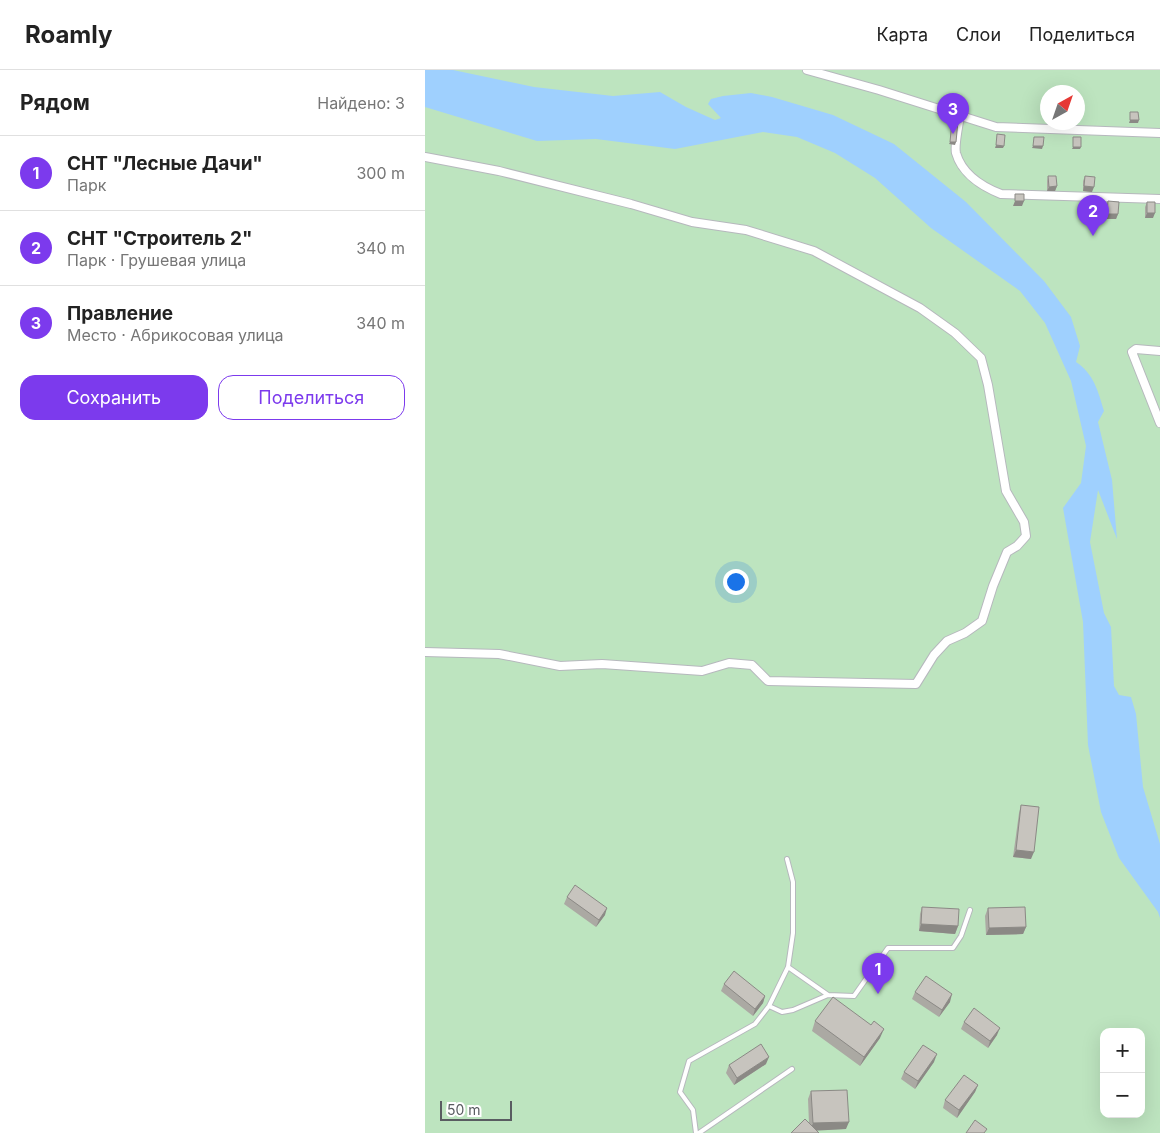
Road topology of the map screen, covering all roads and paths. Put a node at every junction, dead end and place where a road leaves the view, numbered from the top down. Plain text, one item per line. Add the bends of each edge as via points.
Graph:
1 (807, 70) edge
2 (959, 115) junction
3 (1160, 133) edge
4 (425, 157) edge
5 (1160, 199) edge
6 (1160, 350) edge
7 (1160, 423) edge
8 (425, 652) edge
9 (787, 859) dead end
10 (970, 910) dead end
11 (788, 967) junction
12 (828, 995) junction
13 (769, 1006) junction
14 (792, 1069) dead end
15 (697, 1133) edge

1 - 2 street
2 - 3 street via 996,127
2 - 5 street via 956,153 967,172 984,187 1001,194
4 - 8 street via 499,171 692,222 747,230 815,251 920,308 955,333 981,358 1006,491 1024,522 1026,536 1007,552 982,622 947,641 934,654 916,684 768,681 752,665 729,664 702,671 602,664 560,666 499,654
6 - 7 street via 1136,349 1132,352
9 - 11 lane via 793,882 793,933
10 - 12 lane via 953,948 889,948 854,996
11 - 12 lane
11 - 13 lane
12 - 13 lane via 793,1010 782,1012
13 - 15 lane via 755,1024 689,1061 680,1092 693,1110
14 - 15 lane

